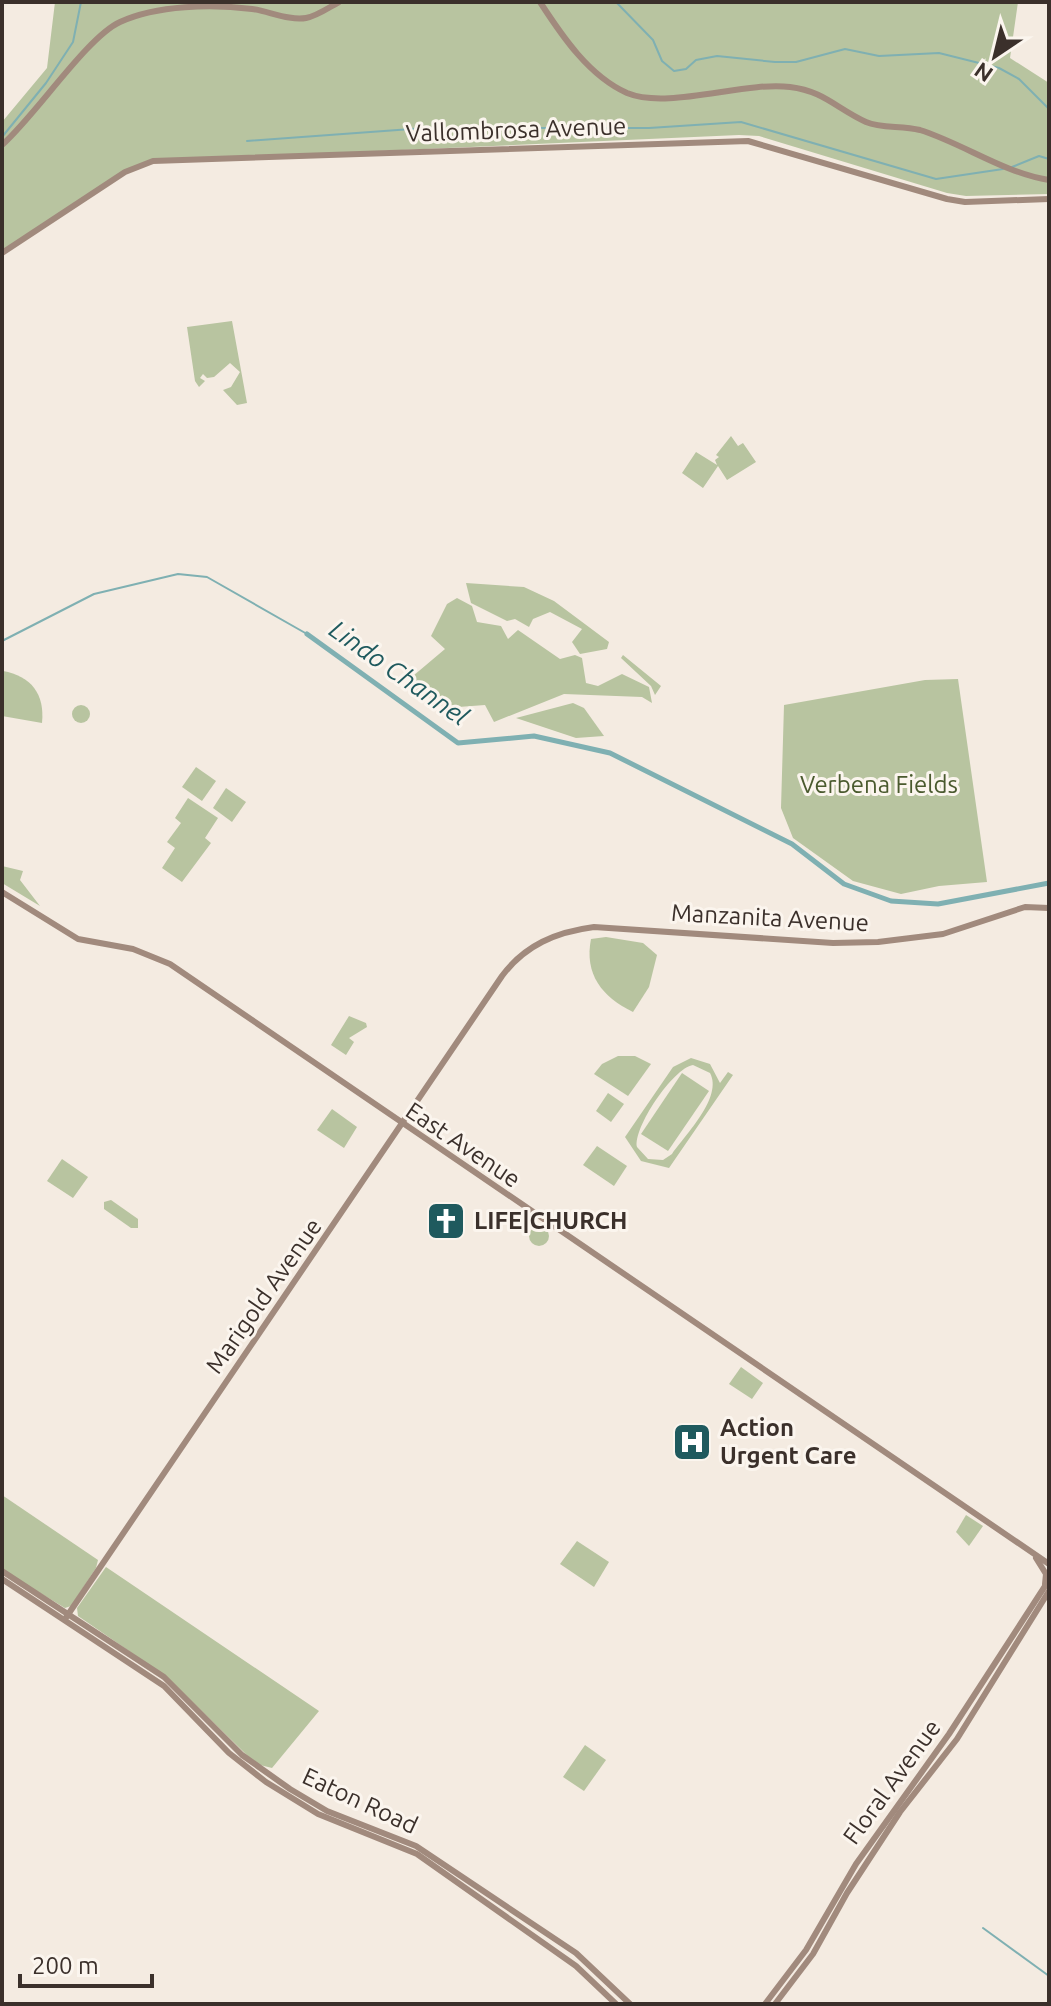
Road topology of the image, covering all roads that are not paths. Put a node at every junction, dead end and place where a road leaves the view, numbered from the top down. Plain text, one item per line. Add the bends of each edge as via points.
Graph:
1 (339, 2) edge
2 (540, 2) edge
3 (2, 145) edge
4 (1049, 180) edge
5 (1049, 199) edge
6 (2, 253) edge
7 (2, 892) edge
8 (1049, 908) edge
9 (535, 944) joint
10 (400, 1123) junction
11 (1032, 1553) junction
12 (1049, 1564) edge
13 (2, 1571) edge
14 (2, 1579) edge
15 (1049, 1580) edge
16 (1046, 1589) edge
17 (67, 1616) junction
18 (616, 2004) edge
19 (630, 2004) edge
20 (765, 2004) edge
21 (775, 2004) edge

1 - 3 street via 306,18 247,9 172,10 117,23
2 - 4 street via 586,63 628,93 653,98 788,86 821,94 872,124 916,129 1026,177
5 - 6 street, Vallombrosa Avenue via 947,199 748,141 153,161 125,172
7 - 10 street, East Avenue via 78,939 133,949 170,964
8 - 9 street, Manzanita Avenue via 1025,907 943,934 878,942 612,928 572,931
9 - 10 street, Marigold Avenue via 511,964
10 - 11 street, East Avenue
10 - 17 street, Marigold Avenue
11 - 12 street, East Avenue
11 - 16 street via 1046,1574
13 - 17 street, Eaton Road
14 - 17 street, Eaton Road
15 - 16 street, Floral Avenue
16 - 20 street, Floral Avenue
16 - 21 street, Floral Avenue via 957,1739 900,1812 813,1954
17 - 18 street, Eaton Road via 164,1686 229,1753 266,1782 318,1814 417,1854 576,1966
17 - 19 street, Eaton Road via 164,1677 242,1755 278,1781 327,1811 416,1846 576,1953

